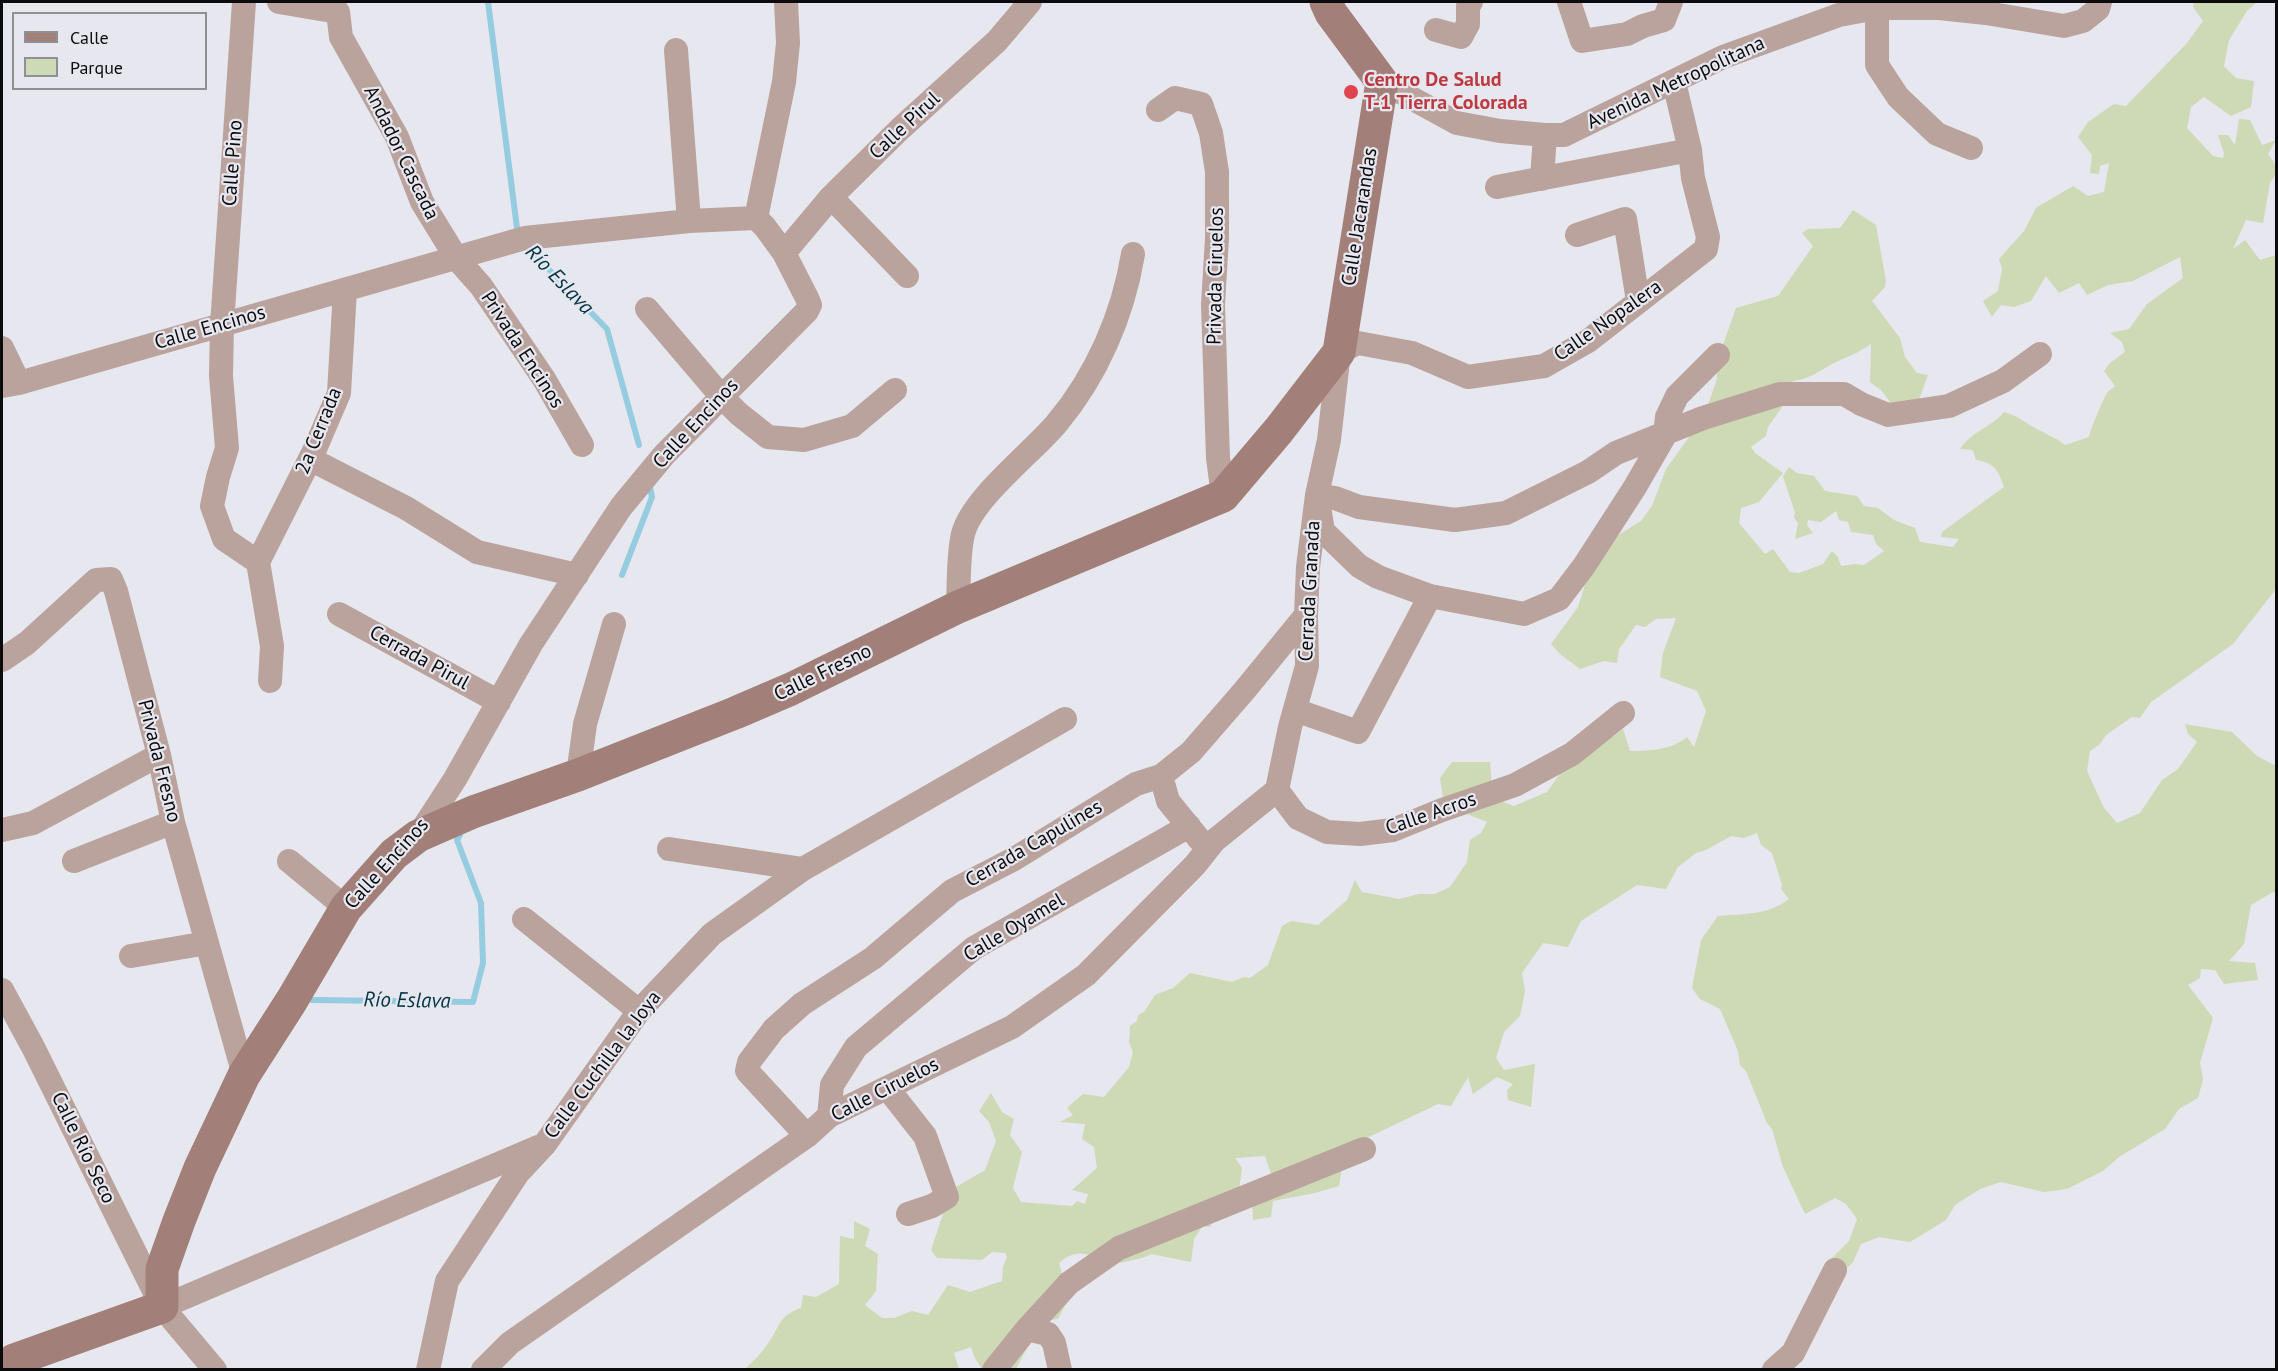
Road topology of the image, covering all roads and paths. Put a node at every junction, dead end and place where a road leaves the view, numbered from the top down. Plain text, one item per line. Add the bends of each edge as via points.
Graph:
1 (244, 2) edge
2 (279, 2) edge
3 (786, 2) edge
4 (1030, 2) edge
5 (1326, 2) edge
6 (1471, 2) edge
7 (1569, 2) edge
8 (1671, 2) edge
9 (2100, 2) edge
10 (1878, 5) edge
11 (1838, 8) edge
12 (1436, 30) dead end
13 (676, 50) dead end
14 (1382, 82) junction
15 (1674, 82) junction
16 (1158, 110) dead end
17 (1545, 135) junction
18 (1971, 148) dead end
19 (1690, 150) junction
20 (1542, 179) junction
21 (1497, 187) dead end
22 (831, 197) junction
23 (756, 218) junction
24 (689, 221) junction
25 (1577, 235) dead end
26 (784, 252) junction
27 (1133, 254) dead end
28 (457, 259) junction
29 (907, 276) dead end
30 (345, 290) junction
31 (1638, 301) junction
32 (647, 309) dead end
33 (222, 325) junction
34 (2, 348) edge
35 (1338, 352) junction
36 (1718, 355) dead end
37 (2031, 361) dead end
38 (10, 384) edge
39 (895, 390) dead end
40 (721, 396) junction
41 (1665, 435) junction
42 (582, 445) dead end
43 (310, 459) junction
44 (1317, 495) junction
45 (1223, 496) junction
46 (258, 562) junction
47 (577, 575) junction
48 (1430, 596) junction
49 (958, 607) junction
50 (339, 614) dead end
51 (1306, 615) junction
52 (614, 624) dead end
53 (2, 660) edge
54 (270, 681) dead end
55 (499, 702) junction
56 (1295, 710) junction
57 (1623, 713) dead end
58 (1065, 719) dead end
59 (159, 756) junction
60 (578, 775) junction
61 (1161, 776) junction
62 (1277, 790) junction
63 (173, 822) junction
64 (1189, 826) junction
65 (2, 830) edge
66 (418, 836) junction
67 (1214, 841) junction
68 (669, 849) dead end
69 (74, 861) dead end
70 (289, 861) dead end
71 (803, 869) junction
72 (346, 908) junction
73 (524, 919) dead end
74 (207, 943) junction
75 (131, 956) dead end
76 (2, 990) edge
77 (639, 1011) junction
78 (244, 1075) junction
79 (888, 1089) junction
80 (829, 1116) junction
81 (807, 1136) junction
82 (545, 1144) junction
83 (1364, 1149) dead end
84 (908, 1214) dead end
85 (1835, 1270) dead end
86 (162, 1307) junction
87 (1026, 1329) junction
88 (2, 1369) edge
89 (215, 1370) edge
90 (428, 1370) edge
91 (483, 1370) edge
92 (994, 1370) edge
93 (1060, 1370) edge
94 (1774, 1370) edge

1 - 33 street, Calle Pino
2 - 28 street, Andador Cascada via 338,12 341,37 397,136 422,202
3 - 23 street via 788,43 784,82
4 - 22 street, Calle Pirul via 997,41
5 - 14 street, Avenida Metropolitana
6 - 12 street via 1461,38
7 - 8 street via 1582,40 1627,34 1664,20
9 - 10 street, Avenida Metropolitana via 2098,9 2083,21 2064,26 1963,10
10 - 11 street, Avenida Metropolitana
10 - 18 street via 1877,65 1898,97 1937,134
11 - 15 street, Avenida Metropolitana
13 - 24 street
14 - 17 street, Avenida Metropolitana via 1457,123
14 - 35 street, Calle Jacarandas
15 - 17 street, Avenida Metropolitana via 1564,135
15 - 19 street, Calle Nopalera
16 - 45 street, Privada Ciruelos via 1175,98 1201,104 1212,133 1217,172 1213,304 1218,458
17 - 20 street
19 - 20 street
19 - 31 street, Calle Nopalera via 1708,237 1706,249
20 - 21 street
22 - 26 street, Calle Pirul
22 - 29 street
23 - 24 street, Calle Encinos
23 - 26 street, Calle Encinos
24 - 28 street, Calle Encinos via 519,240
25 - 31 street via 1625,219
26 - 40 street, Calle Encinos via 810,305
27 - 49 street via 1112,332 1078,394 1057,423 979,503 963,533
28 - 30 street, Calle Encinos
28 - 42 street, Privada Encinos via 481,286 544,379
30 - 33 street, Calle Encinos
30 - 43 street, 2a Cerrada via 339,393
31 - 35 street, Calle Nopalera via 1588,341 1544,366 1468,377 1412,353 1358,343
32 - 40 street
33 - 38 street, Calle Encinos
33 - 46 street, Calle Pino via 221,376 227,448 212,506 224,539
34 - 38 street
35 - 44 street, Calle Jacarandas via 1329,440
35 - 45 street, Calle Jacarandas
36 - 41 street via 1677,396 1667,417
37 - 41 street via 2003,381 1949,405 1888,415 1845,394 1780,394 1703,418
39 - 40 street via 852,426 804,440 768,437
40 - 47 street, Calle Encinos via 621,507
41 - 44 street via 1616,453 1588,472 1506,513 1455,520 1359,507
41 - 48 street via 1584,566 1559,599 1524,614
43 - 46 street, 2a Cerrada
43 - 47 street via 406,508 477,552
44 - 48 street via 1323,531 1359,566
44 - 51 street, Cerrada Granada
45 - 49 street, Calle Fresno
46 - 54 street via 272,646
47 - 55 street, Calle Encinos
48 - 56 street via 1358,732
49 - 60 street, Calle Fresno via 791,689
50 - 55 street, Cerrada Pirul
51 - 56 street, Cerrada Granada via 1307,666
51 - 61 street, Cerrada Capulines via 1191,752
52 - 60 street via 585,724
53 - 59 street, Privada Fresno via 27,643 96,580 111,579
55 - 66 street, Calle Encinos
56 - 62 street, Cerrada Granada
57 - 62 street, Calle Acros via 1572,754 1515,785 1393,830 1327,832 1298,818
58 - 71 street, Calle Cuchilla la Joya
59 - 63 street, Privada Fresno
59 - 65 street via 33,823
60 - 66 street, Calle Fresno
61 - 64 street via 1168,801
61 - 81 street, Cerrada Capulines via 1136,784 1014,859 952,891 873,958 802,1004 774,1029 749,1062 747,1071
62 - 67 street
63 - 69 street
63 - 74 street, Privada Fresno
64 - 67 street via 1200,839
64 - 80 street, Calle Oyamel via 974,948 856,1047 832,1085
66 - 72 street, Calle Encinos via 394,854
67 - 79 street, Calle Ciruelos via 1086,975 1012,1027
68 - 71 street
70 - 72 street
71 - 77 street, Calle Cuchilla la Joya via 712,934
72 - 78 street, Calle Encinos
73 - 77 street
74 - 75 street
74 - 78 street, Privada Fresno
76 - 86 street, Calle Río Seco
77 - 82 street, Calle Cuchilla la Joya
78 - 86 street, Calle Encinos via 200,1168 162,1269
79 - 80 street, Calle Ciruelos
79 - 84 street via 924,1136 947,1197
80 - 81 street, Calle Ciruelos
81 - 91 street, Calle Ciruelos via 510,1343
82 - 86 street, Calle Cuchilla la Joya
82 - 90 street via 518,1173 447,1281
83 - 87 street via 1119,1248 1069,1283
85 - 94 street via 1793,1353
86 - 88 street via 14,1360
86 - 89 street, Calle Río Seco
87 - 92 street
87 - 93 street via 1048,1334

